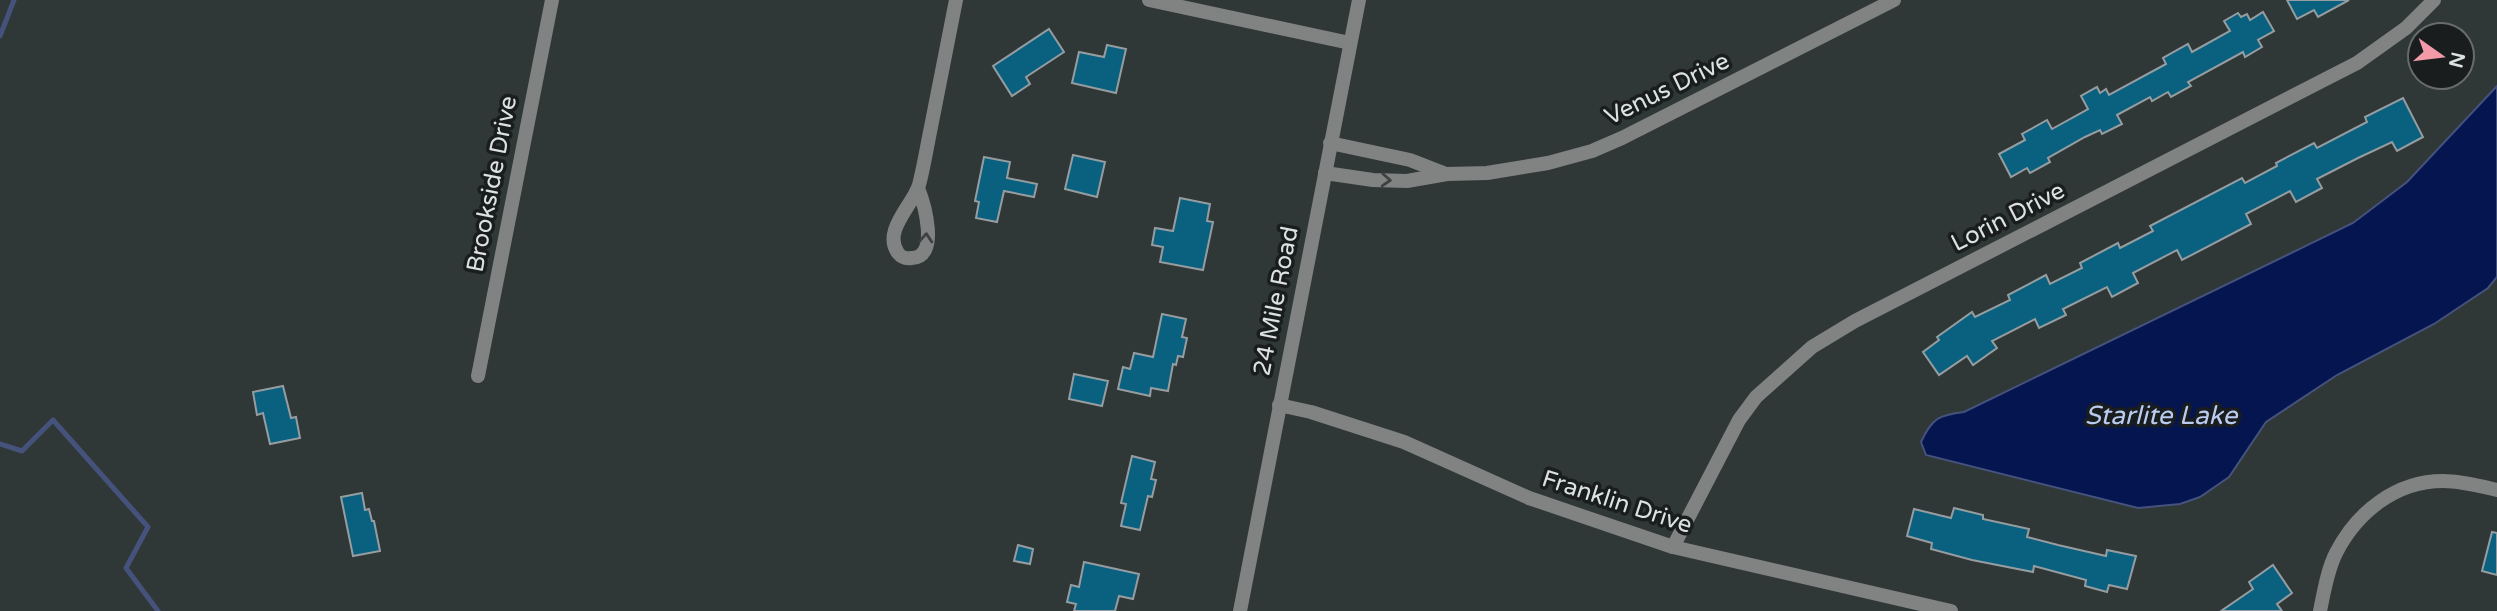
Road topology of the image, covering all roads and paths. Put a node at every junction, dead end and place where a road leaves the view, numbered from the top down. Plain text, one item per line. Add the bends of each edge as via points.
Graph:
1 (552, 0) edge
2 (956, 0) edge
3 (1149, 0) edge
4 (1359, 0) edge
5 (1894, 0) edge
6 (2434, 0) edge
7 (1350, 43) junction
8 (1330, 143) junction
9 (1325, 173) junction
10 (1447, 174) junction
11 (918, 188) dead end
12 (478, 376) dead end
13 (1279, 405) junction
14 (2497, 490) edge
15 (1673, 547) junction
16 (1240, 611) edge
17 (1951, 611) edge
18 (2320, 611) edge

1 - 12 street, Brookside Drive
2 - 11 street
3 - 7 street
4 - 7 street, 24 Mile Road
5 - 10 street, Venus Drive via 1592,150 1516,169
6 - 15 street, Lorin Drive via 2406,28 2357,63 1812,347 1756,397 1739,420
7 - 8 street, 24 Mile Road
8 - 9 street, 24 Mile Road
8 - 10 street, Venus Drive via 1410,160
9 -> 10 street, Venus Drive via 1407,181
9 - 13 street, 24 Mile Road
13 - 15 street, Franklin Drive via 1404,442 1529,498
13 - 16 street, 24 Mile Road
14 - 18 street via 2445,481 2404,487 2387,496 2361,516 2335,555
15 - 17 street, Franklin Drive

